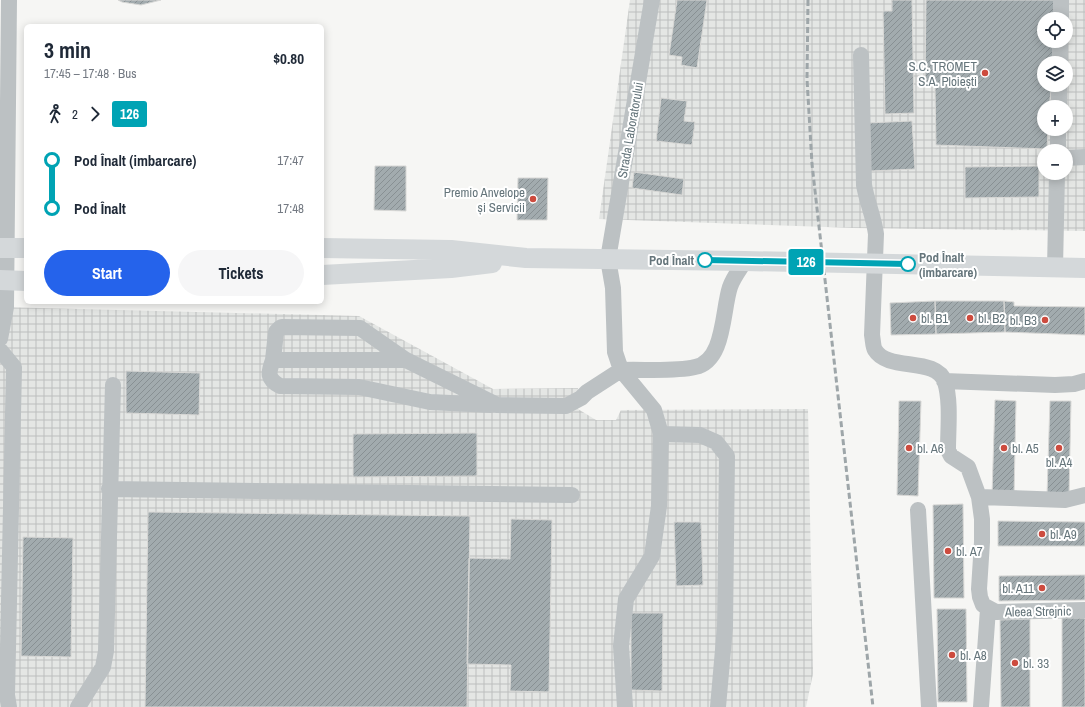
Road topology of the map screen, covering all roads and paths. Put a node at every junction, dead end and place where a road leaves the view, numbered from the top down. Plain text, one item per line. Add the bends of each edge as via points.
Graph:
1 (9, 0) edge
2 (652, 0) edge
3 (1061, 0) edge
4 (1061, 12) edge
5 (861, 55) dead end
6 (1085, 157) edge
7 (1073, 158) edge
8 (1057, 180) edge
9 (11, 248) edge
10 (324, 248) edge
11 (526, 258) junction
12 (608, 259) junction
13 (745, 261) junction
14 (875, 263) junction
15 (1055, 268) junction
16 (1085, 268) edge
17 (324, 275) edge
18 (11, 280) edge
19 (0, 339) edge
20 (0, 350) edge
21 (273, 360) junction
22 (406, 360) junction
23 (621, 370) junction
24 (944, 381) junction
25 (1085, 381) edge
26 (112, 385) dead end
27 (498, 405) junction
28 (661, 434) junction
29 (109, 489) junction
30 (572, 495) dead end
31 (1085, 495) edge
32 (979, 497) junction
33 (918, 510) dead end
34 (988, 609) junction
35 (1085, 610) edge
36 (9, 707) edge
37 (78, 707) edge
38 (625, 707) edge
39 (718, 707) edge
40 (929, 707) edge
41 (980, 707) edge

1 - 9 street
2 - 12 street, Strada Laboratorului
3 - 4 street
5 - 14 street via 864,185 875,223
6 - 7 street
8 - 15 street
9 - 18 street
10 - 11 main road via 451,250
11 - 12 main road
11 - 17 main road via 451,268
12 - 13 main road
12 - 23 street, Strada Laboratorului via 613,288 615,352
13 - 14 main road
13 - 23 street via 730,286 718,343 708,361 696,367 683,369
14 - 15 main road
14 - 24 street via 872,335 875,350 885,359 929,368
15 - 16 main road
18 - 19 street
20 - 36 street via 14,367 7,695
21 - 22 street
21 - 22 street via 276,332 282,327 360,328
21 - 27 street via 269,374 274,383 280,386 358,387 430,402
22 - 27 street
23 - 27 street via 566,406
23 - 28 street via 654,410
24 - 25 street via 1054,385
24 - 32 street, Aleea Strejnic via 948,408 948,450 968,468
26 - 29 street
28 - 38 street via 660,506 652,556 626,599 621,646
28 - 39 street via 700,435 716,442 727,456 725,627
29 - 30 street
29 - 37 street via 106,651 103,667
31 - 32 street via 1065,500
32 - 34 street, Aleea Strejnic via 982,519 979,589 980,597
33 - 40 street
34 - 35 street, Aleea Strejnic via 996,612
34 - 41 street

